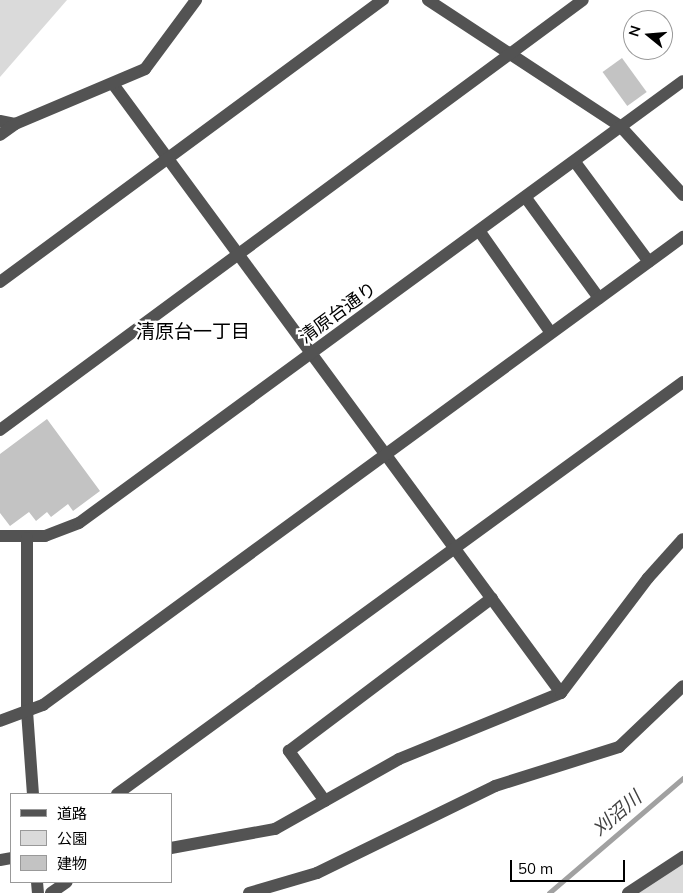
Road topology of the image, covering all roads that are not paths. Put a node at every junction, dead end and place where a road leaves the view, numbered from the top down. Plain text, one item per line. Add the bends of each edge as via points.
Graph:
1 (196, 0) edge
2 (383, 0) edge
3 (428, 0) edge
4 (583, 0) edge
5 (509, 54) junction
6 (683, 82) edge
7 (113, 84) junction
8 (0, 121) edge
9 (15, 124) junction
10 (621, 127) junction
11 (0, 135) edge
12 (168, 158) junction
13 (575, 162) junction
14 (683, 196) edge
15 (526, 198) junction
16 (480, 232) junction
17 (683, 237) edge
18 (240, 252) junction
19 (650, 262) junction
20 (0, 282) edge
21 (599, 298) junction
22 (551, 334) junction
23 (314, 353) junction
24 (683, 382) edge
25 (0, 430) edge
26 (387, 452) junction
27 (0, 536) edge
28 (27, 538) junction
29 (683, 539) edge
30 (456, 549) junction
31 (492, 598) junction
32 (683, 686) edge
33 (561, 693) junction
34 (27, 711) junction
35 (0, 721) edge
36 (33, 793) edge
37 (118, 793) edge
38 (325, 801) junction
39 (172, 848) edge
40 (683, 857) edge
41 (65, 883) edge
42 (50, 893) edge
43 (250, 893) edge
44 (628, 893) edge

1 - 7 street via 145,68
2 - 12 street
3 - 5 street
4 - 5 street
5 - 10 street
5 - 18 street
6 - 10 street, 清原台通り
7 - 9 street
7 - 12 street
8 - 9 street
9 - 11 street
10 - 13 street, 清原台通り
10 - 14 street
12 - 18 street
12 - 20 street
13 - 15 street, 清原台通り
13 - 19 street
15 - 16 street, 清原台通り
15 - 21 street
16 - 22 street
16 - 23 street, 清原台通り
17 - 19 street
18 - 23 street
18 - 25 street
19 - 21 street
21 - 22 street
22 - 26 street
23 - 26 street
23 - 28 street, 清原台通り via 79,524
24 - 30 street
26 - 30 street
26 - 34 street via 88,673
27 - 28 street, 清原台通り
28 - 34 street
29 - 33 street
30 - 31 street
30 - 37 street
31 - 33 street
31 - 38 street via 289,751
32 - 43 street via 620,747 496,786 317,873
33 - 38 street via 399,758
34 - 35 street
34 - 36 street
38 - 39 street via 258,834
40 - 44 street
41 - 42 street

